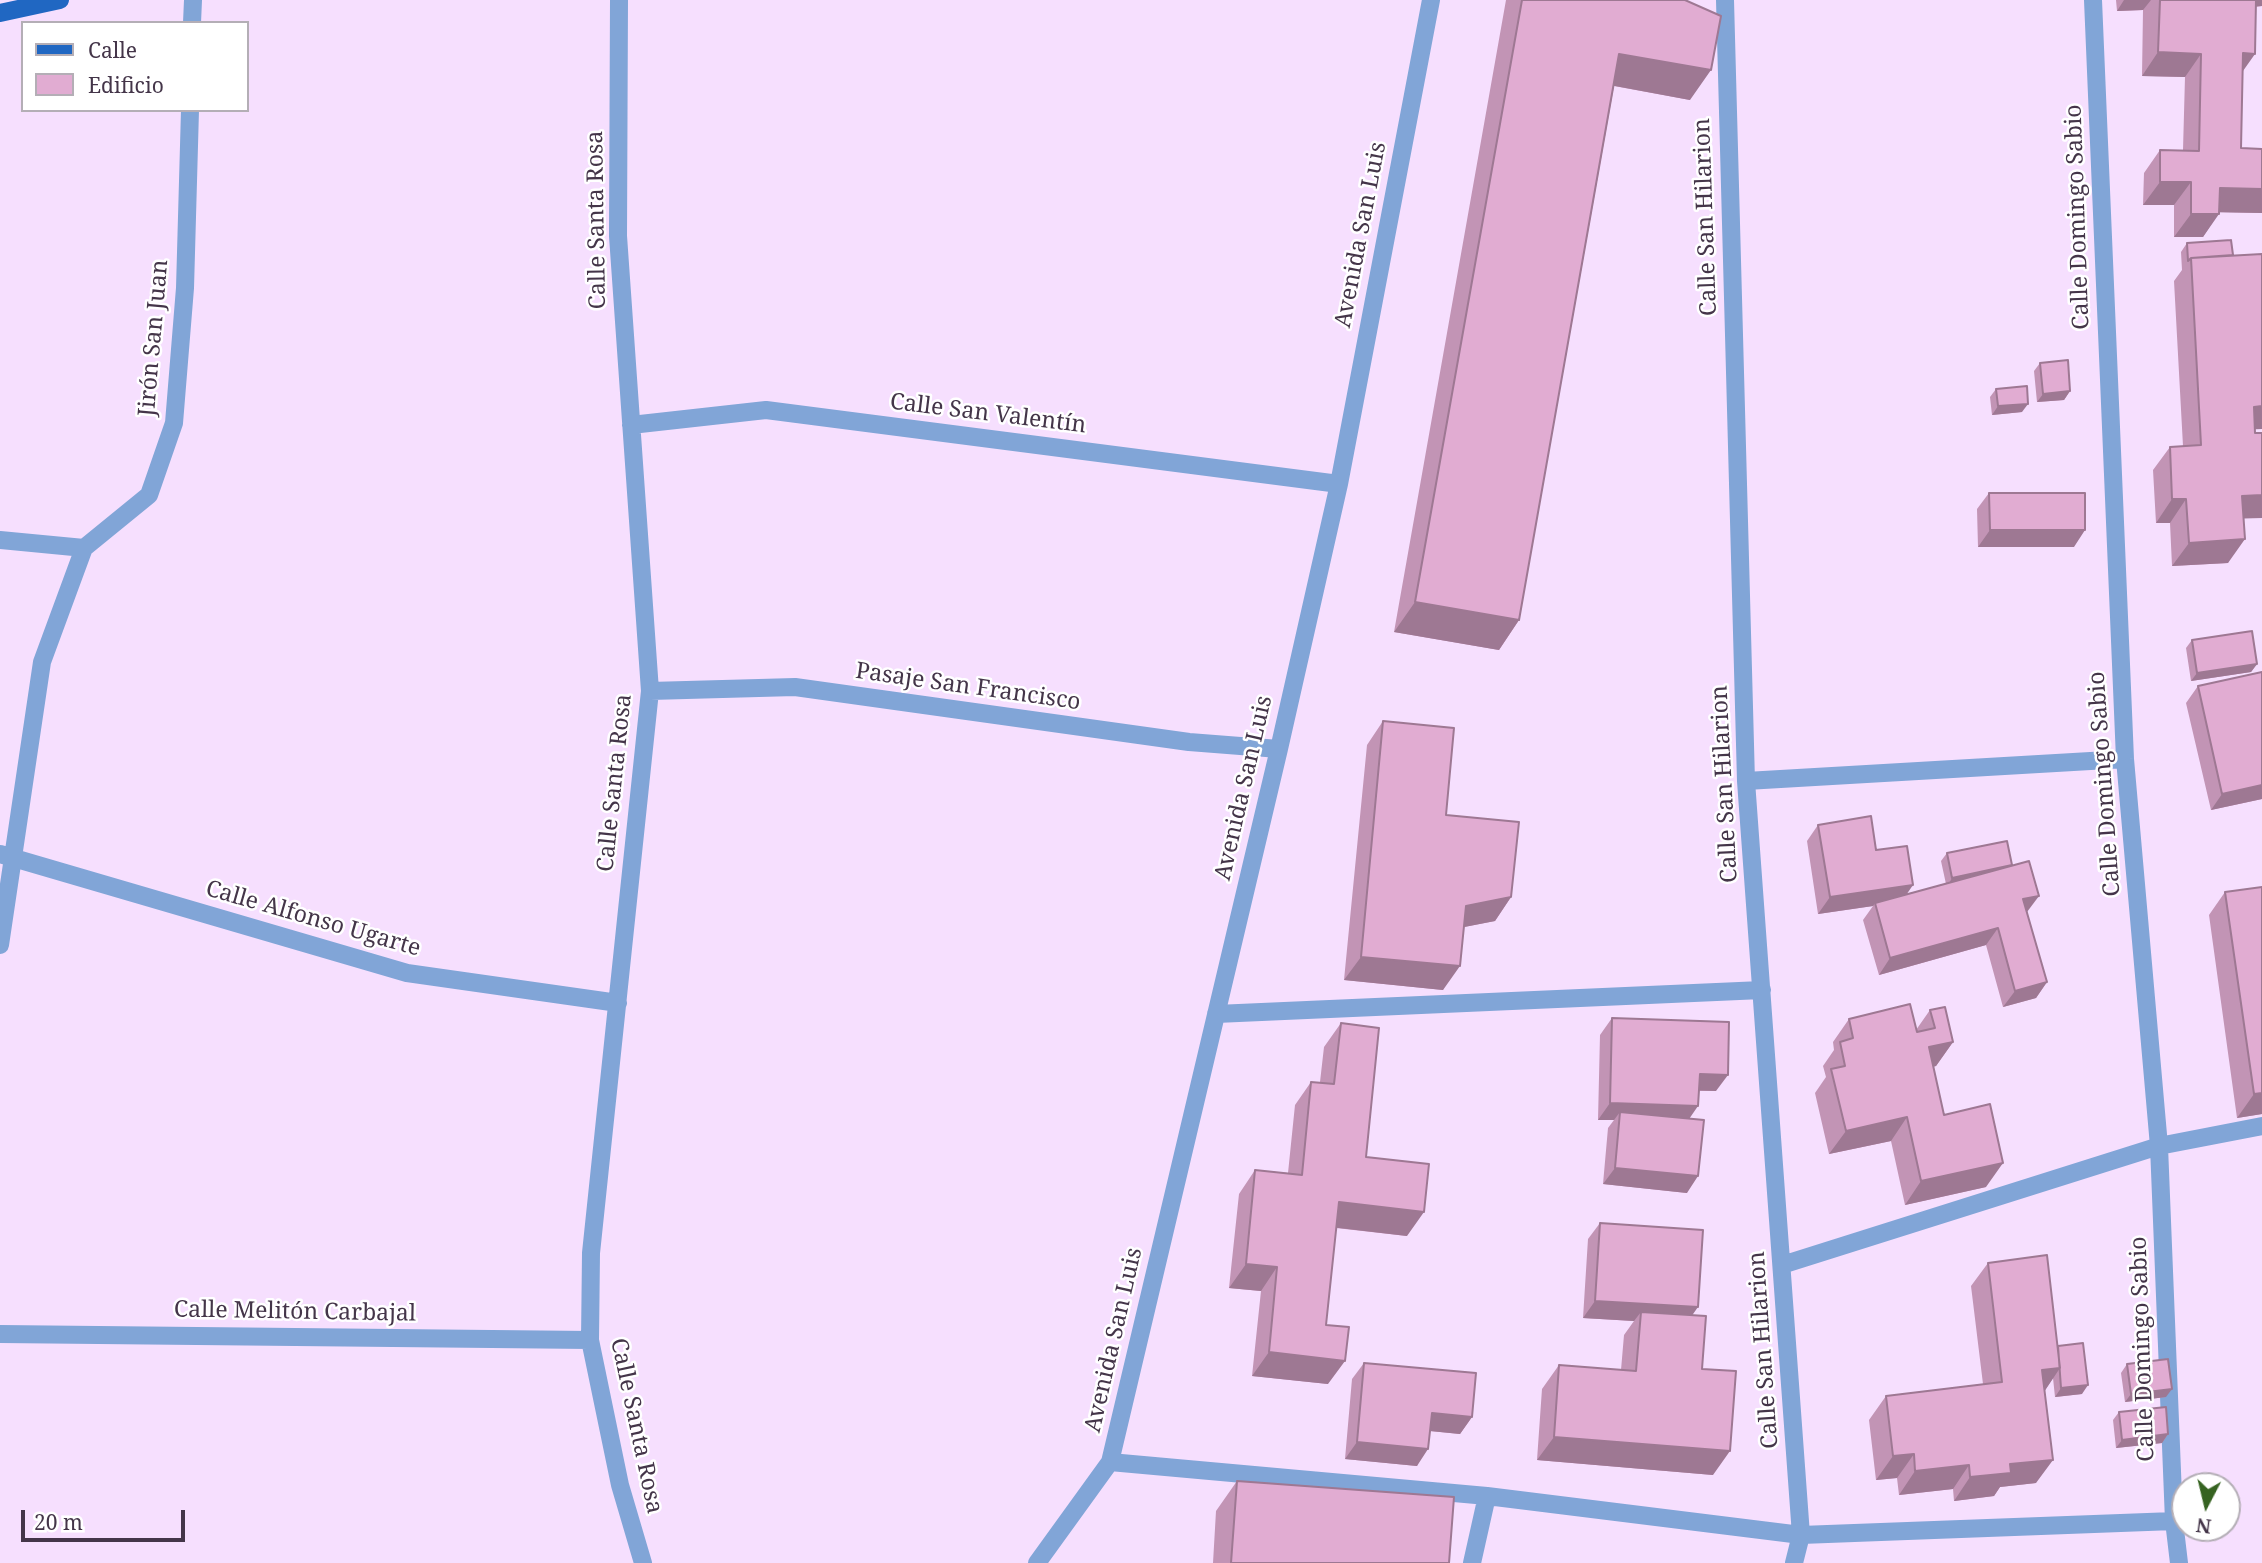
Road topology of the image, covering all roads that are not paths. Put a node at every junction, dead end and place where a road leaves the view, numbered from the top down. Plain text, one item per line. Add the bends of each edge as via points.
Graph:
1 (61, 0) edge
2 (192, 0) edge
3 (619, 0) edge
4 (1431, 0) edge
5 (1725, 0) edge
6 (2093, 0) edge
7 (0, 13) edge
8 (192, 21) edge
9 (190, 112) edge
10 (631, 425) junction
11 (1339, 484) junction
12 (0, 540) edge
13 (84, 548) junction
14 (650, 691) junction
15 (1279, 749) junction
16 (2125, 759) junction
17 (1746, 781) junction
18 (7, 855) edge
19 (0, 945) edge
20 (1762, 989) junction
21 (618, 1003) junction
22 (1216, 1014) junction
23 (2262, 1126) edge
24 (2159, 1146) junction
25 (1782, 1265) junction
26 (0, 1334) edge
27 (590, 1340) junction
28 (1110, 1462) junction
29 (2172, 1472) edge
30 (1487, 1496) junction
31 (2171, 1521) edge
32 (1801, 1535) junction
33 (2176, 1542) edge
34 (643, 1563) edge
35 (1037, 1563) edge
36 (1472, 1563) edge
37 (1794, 1563) edge
38 (2179, 1563) edge

1 - 7 main road
2 - 8 street
3 - 10 street, Calle Santa Rosa via 618,236
4 - 11 street, Avenida San Luis
5 - 17 street, Calle San Hilarion
6 - 16 street, Calle Domingo Sabio
9 - 13 street, Jirón San Juan via 186,288 173,423 149,495
10 - 11 street, Calle San Valentín via 766,410
10 - 14 street, Calle Santa Rosa
11 - 15 street, Avenida San Luis
12 - 13 street
13 - 18 street via 42,662
14 - 15 street, Pasaje San Francisco via 794,687 1189,742
14 - 21 street, Calle Santa Rosa
15 - 22 street, Avenida San Luis
16 - 17 street
16 - 24 street, Calle Domingo Sabio
17 - 20 street, Calle San Hilarion
18 - 19 street
18 - 21 street, Calle Alfonso Ugarte via 407,974
20 - 22 street
20 - 25 street, Calle San Hilarion
21 - 27 street, Calle Santa Rosa via 591,1253
22 - 28 street, Avenida San Luis
23 - 24 street
24 - 25 street
24 - 29 street, Calle Domingo Sabio
25 - 32 street, Calle San Hilarion
26 - 27 street, Calle Melitón Carbajal
27 - 34 street, Calle Santa Rosa via 620,1485
28 - 30 street
28 - 35 street, Avenida San Luis
30 - 32 street
30 - 36 street
31 - 32 street
32 - 37 street, Calle San Hilarion
33 - 38 street, Calle Domingo Sabio

